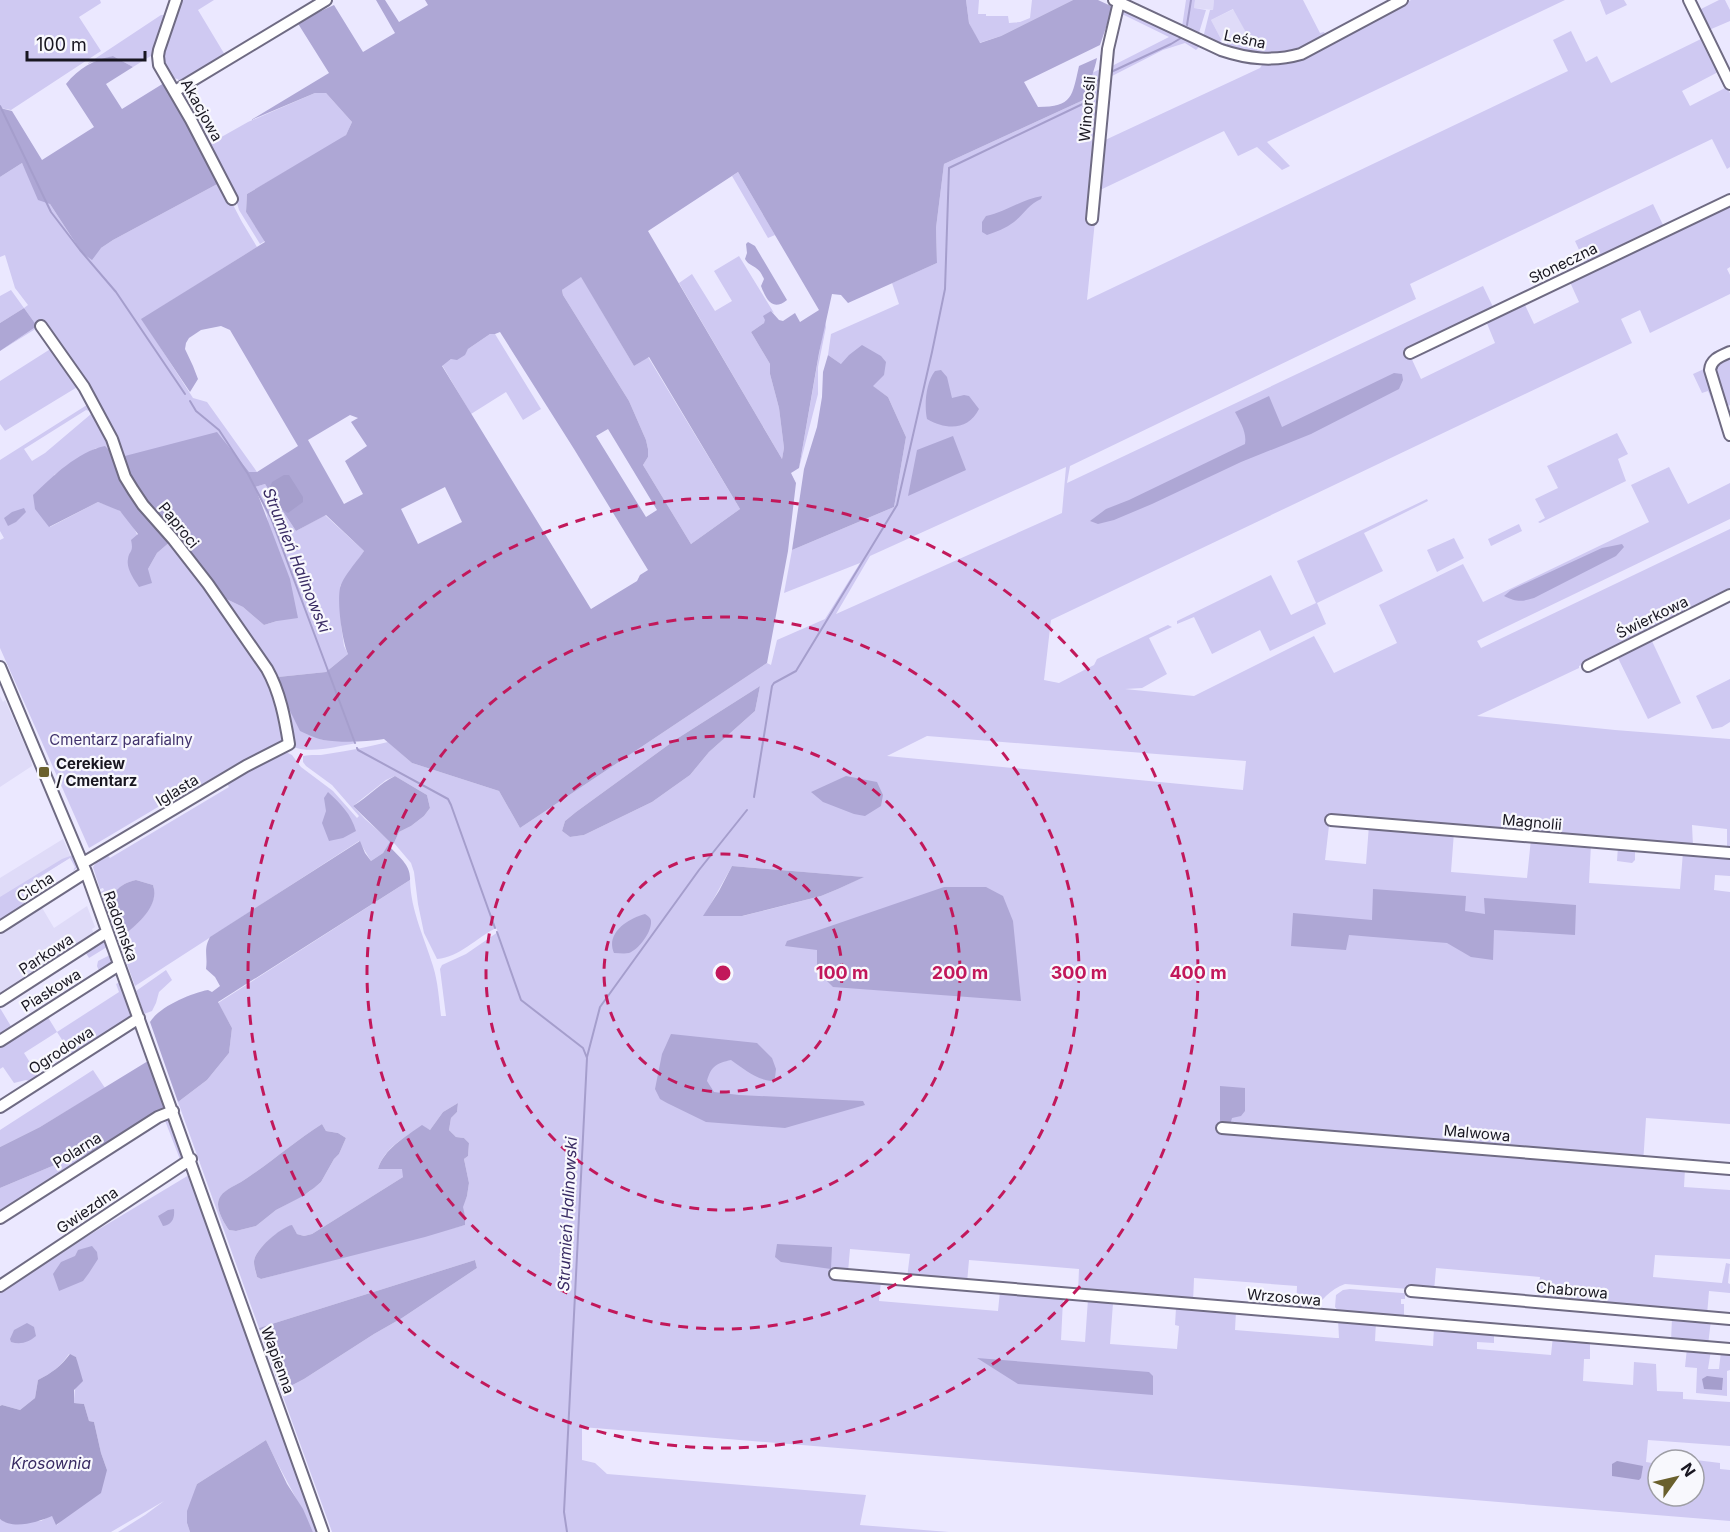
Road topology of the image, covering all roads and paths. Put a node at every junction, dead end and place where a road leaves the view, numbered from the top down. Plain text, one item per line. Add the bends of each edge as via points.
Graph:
1 (176, 0) edge
2 (326, 0) edge
3 (1402, 0) edge
4 (1689, 0) edge
5 (1116, 1) edge
6 (1730, 84) edge
7 (175, 91) junction
8 (232, 199) dead end
9 (1730, 200) edge
10 (1092, 219) dead end
11 (41, 326) dead end
12 (1730, 352) edge
13 (1410, 353) dead end
14 (1730, 435) edge
15 (1730, 595) edge
16 (1588, 666) dead end
17 (0, 667) edge
18 (289, 744) joint
19 (1331, 820) dead end
20 (1730, 853) edge
21 (84, 868) junction
22 (0, 927) edge
23 (107, 932) junction
24 (119, 965) junction
25 (0, 1001) edge
26 (139, 1018) junction
27 (0, 1041) edge
28 (0, 1107) edge
29 (173, 1111) junction
30 (1222, 1128) dead end
31 (190, 1159) junction
32 (1730, 1169) edge
33 (204, 1198) joint
34 (0, 1218) edge
35 (835, 1274) dead end
36 (0, 1286) edge
37 (1411, 1291) dead end
38 (1730, 1319) edge
39 (1730, 1349) edge
40 (324, 1532) edge

1 - 7 street, Akacjowa via 158,56 159,65
2 - 7 street
3 - 5 street, Leśna via 1300,54 1264,60 1221,50
4 - 6 street
5 - 10 street, Winorośli
7 - 8 street, Akacjowa
9 - 13 street, Słoneczna
11 - 18 street, Paproci via 84,387 133,490 208,584 273,679
12 - 14 street via 1712,362 1710,370
15 - 16 street, Świerkowa
17 - 21 street, Radomska
18 - 21 street, Iglasta via 246,766
19 - 20 street, Magnolii
21 - 22 street, Cicha
21 - 23 street, Radomska
23 - 24 street, Radomska
23 - 25 street, Parkowa
24 - 26 street, Radomska
24 - 27 street, Piaskowa
26 - 28 street, Ogrodowa
26 - 29 street, Radomska
29 - 31 street, Radomska
29 - 34 street, Polarna
30 - 32 street, Malwowa
31 - 33 street, Radomska
31 - 36 street, Gwiezdna
33 - 40 street, Wapienna
35 - 39 street, Wrzosowa
37 - 38 street, Chabrowa

